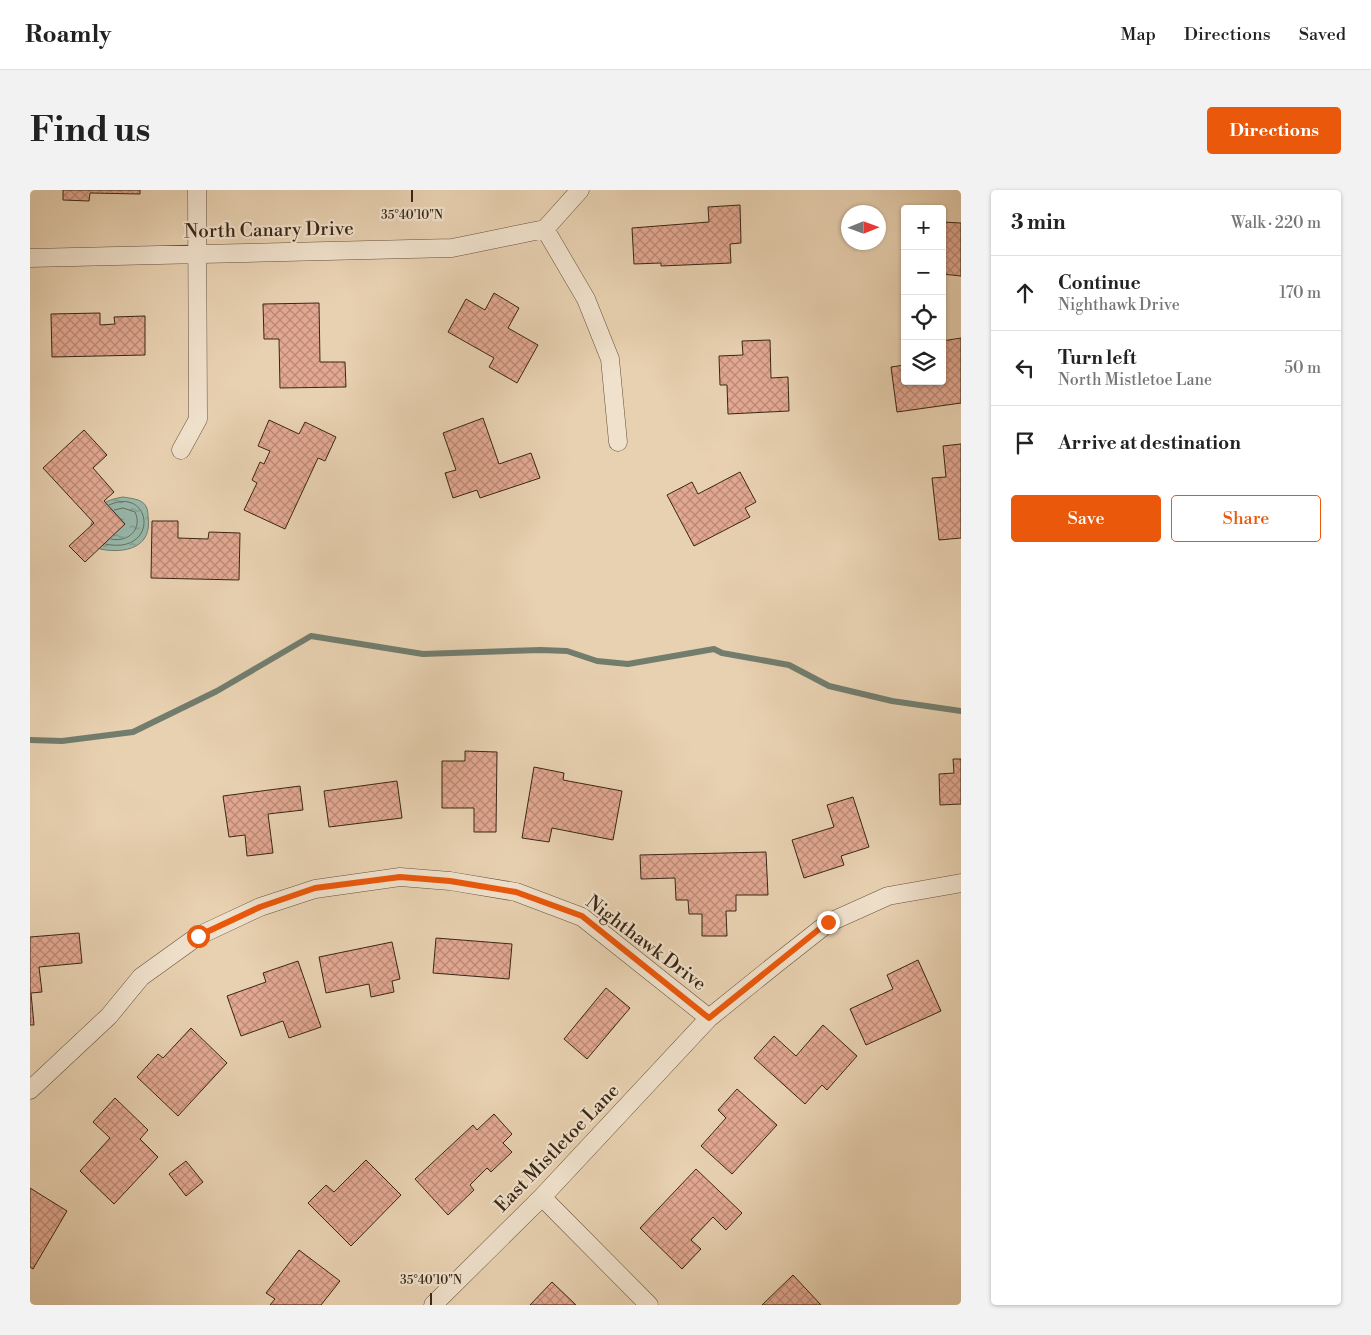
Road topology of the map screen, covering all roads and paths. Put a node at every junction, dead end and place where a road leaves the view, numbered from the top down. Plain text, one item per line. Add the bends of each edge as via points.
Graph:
1 (197, 190) edge
2 (580, 190) edge
3 (544, 229) junction
4 (196, 252) junction
5 (30, 258) edge
6 (618, 442) dead end
7 (181, 450) dead end
8 (961, 883) edge
9 (709, 1018) junction
10 (30, 1090) edge
11 (542, 1197) junction
12 (433, 1305) edge
13 (649, 1305) edge

1 - 4 street
2 - 3 street
3 - 4 street, North Canary Drive via 452,248
3 - 6 street via 586,299 610,359
4 - 5 street, North Canary Drive
4 - 7 street via 198,419
8 - 9 street, East Mistletoe Lane via 888,896 828,922
9 - 10 street, Nighthawk Drive via 582,916 516,892 400,877 315,888 260,907 198,936 141,977 109,1016
9 - 11 street, East Mistletoe Lane
11 - 12 street, East Mistletoe Lane
11 - 13 street

